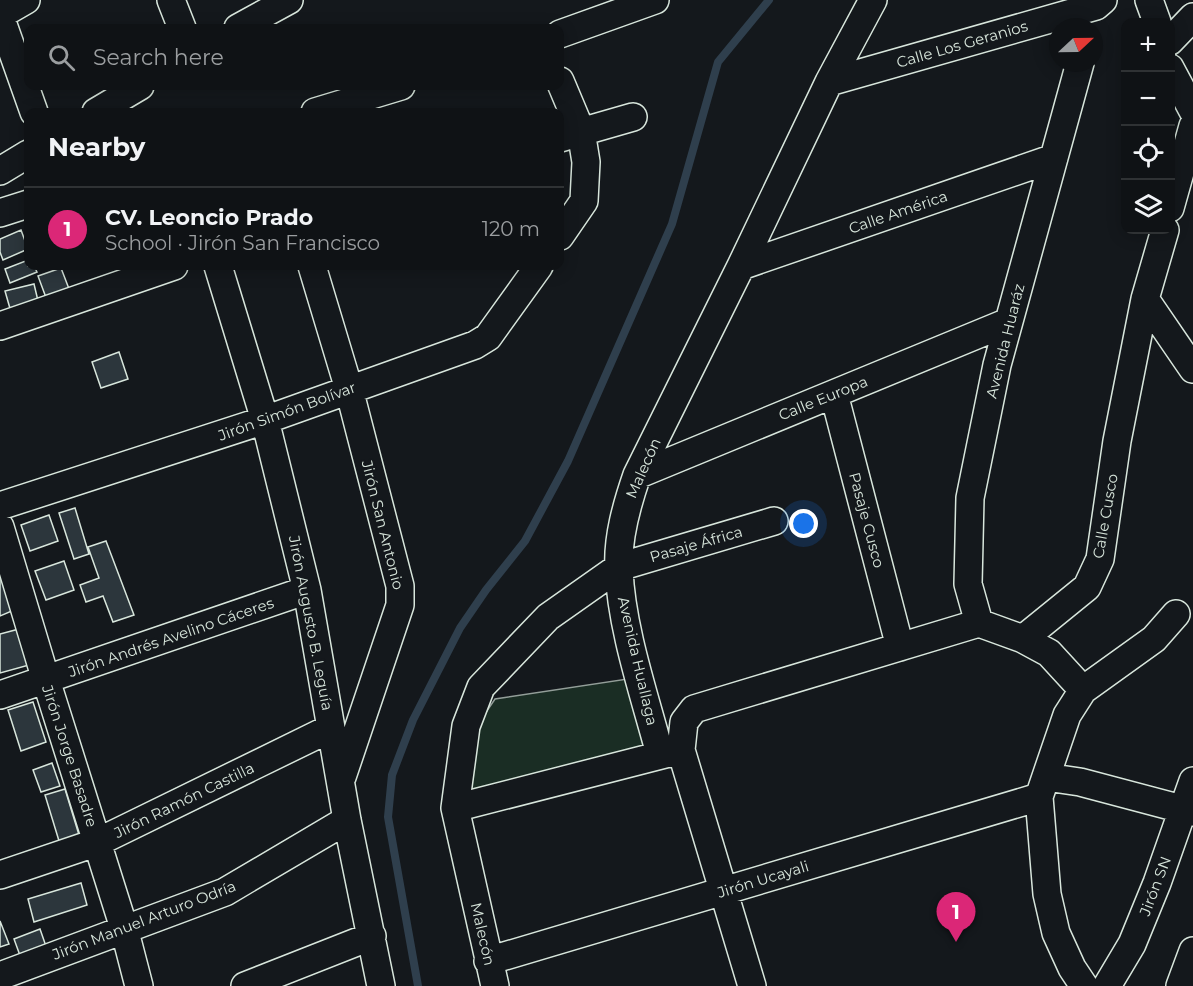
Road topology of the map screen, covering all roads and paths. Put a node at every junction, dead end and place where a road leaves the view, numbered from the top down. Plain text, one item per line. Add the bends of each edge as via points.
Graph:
1 (26, 0) edge
2 (171, 0) edge
3 (289, 0) edge
4 (655, 0) edge
5 (873, 0) edge
6 (1149, 0) edge
7 (1097, 8) edge
8 (0, 15) edge
9 (1193, 17) edge
10 (1156, 18) edge
11 (180, 24) edge
12 (245, 24) edge
13 (564, 33) edge
14 (1175, 36) edge
15 (1078, 72) edge
16 (1172, 72) edge
17 (829, 82) junction
18 (24, 83) edge
19 (26, 90) edge
20 (133, 90) edge
21 (387, 90) edge
22 (562, 90) edge
23 (33, 108) edge
24 (103, 108) edge
25 (328, 108) edge
26 (1193, 111) edge
27 (633, 117) dead end
28 (1193, 126) edge
29 (570, 135) edge
30 (24, 156) edge
31 (1054, 158) junction
32 (0, 171) edge
33 (1175, 190) edge
34 (24, 205) edge
35 (0, 213) edge
36 (564, 230) edge
37 (1164, 234) edge
38 (741, 266) junction
39 (162, 270) edge
40 (219, 270) edge
41 (313, 270) edge
42 (536, 270) edge
43 (1145, 299) junction
44 (1008, 322) junction
45 (0, 326) edge
46 (1193, 369) edge
47 (349, 389) junction
48 (834, 394) junction
49 (265, 420) junction
50 (637, 475) junction
51 (0, 506) edge
52 (774, 521) dead end
53 (0, 527) edge
54 (619, 567) junction
55 (307, 590) junction
56 (1176, 614) dead end
57 (979, 623) junction
58 (1023, 639) junction
59 (900, 647) junction
60 (46, 680) junction
61 (1083, 690) junction
62 (0, 695) edge
63 (331, 728) junction
64 (671, 752) junction
65 (340, 781) junction
66 (1193, 781) edge
67 (1042, 787) junction
68 (455, 808) junction
69 (1188, 811) edge
70 (347, 820) junction
71 (98, 843) junction
72 (0, 875) edge
73 (723, 891) junction
74 (124, 928) junction
75 (372, 936) junction
76 (1193, 951) edge
77 (492, 973) edge
78 (0, 976) edge
79 (139, 986) edge
80 (245, 986) edge
81 (381, 986) edge
82 (752, 986) edge
83 (1084, 986) edge
84 (1107, 986) edge
85 (1180, 986) edge

1 - 8 street
2 - 11 street
3 - 12 street
4 - 13 street
5 - 17 street, Malecón
6 - 10 street
7 - 17 street, Calle Los Geranios
8 - 18 street
9 - 14 street
15 - 31 street, Avenida Huaráz
16 - 26 street
17 - 38 street, Malecón
19 - 23 street
20 - 24 street
21 - 25 street
22 - 29 street
27 - 29 street
28 - 33 street
29 - 36 street via 586,162 584,201
30 - 32 street
31 - 38 street, Calle América
31 - 44 street, Avenida Huaráz
34 - 35 street
37 - 43 street, Calle Cusco
38 - 50 street, Malecón
39 - 45 street
40 - 49 street, Jirón Augusto B. Leguía
41 - 47 street, Jirón San Antonio
42 - 47 street, Jirón Simón Bolívar via 488,337
43 - 46 street
43 - 58 street, Calle Cusco via 1117,441 1100,559 1087,586
44 - 48 street, Calle Europa
44 - 57 street, Avenida Huaráz via 970,498 968,584
47 - 49 street, Jirón Simón Bolívar
47 - 65 street, Jirón San Antonio via 400,586 400,605
48 - 50 street, Calle Europa
48 - 59 street, Pasaje Cusco
49 - 51 street, Jirón Simón Bolívar
49 - 55 street, Jirón Augusto B. Leguía
50 - 54 street, Malecón via 626,507
52 - 54 street, Pasaje África
53 - 60 street, Jirón Jorge Basadre
54 - 64 street, Avenida Huallaga via 634,655
54 - 68 street, Malecón via 548,617 481,687 466,726
55 - 60 street, Jirón Andrés Avelino Cáceres
55 - 63 street, Jirón Augusto B. Leguía
56 - 61 street via 1154,639
57 - 58 street
57 - 59 street
58 - 61 street via 1049,653
59 - 64 street via 694,709
60 - 62 street, Jirón Andrés Avelino Cáceres
60 - 71 street, Jirón Jorge Basadre
61 - 67 street via 1066,715
63 - 65 street, Jirón Augusto B. Leguía
63 - 71 street, Jirón Ramón Castilla
64 - 68 street
64 - 73 street, Avenida Huallaga
65 - 70 street, Jirón Augusto B. Leguía
66 - 69 street, Jirón SN
67 - 69 street, Jirón Ucayali via 1080,782
67 - 73 street, Jirón Ucayali
67 - 83 street via 1049,904 1056,933
68 - 77 street, Malecón
69 - 84 street, Jirón SN via 1132,944
70 - 74 street, Jirón Manuel Arturo Odría via 225,892
70 - 75 street, Jirón Augusto B. Leguía
71 - 72 street, Jirón Ramón Castilla
71 - 74 street, Jirón Jorge Basadre
73 - 77 street, Jirón Ucayali
73 - 82 street, Avenida Huallaga
74 - 78 street, Jirón Manuel Arturo Odría
74 - 79 street, Jirón Jorge Basadre
75 - 80 street
75 - 81 street, Jirón Augusto B. Leguía
76 - 85 street

